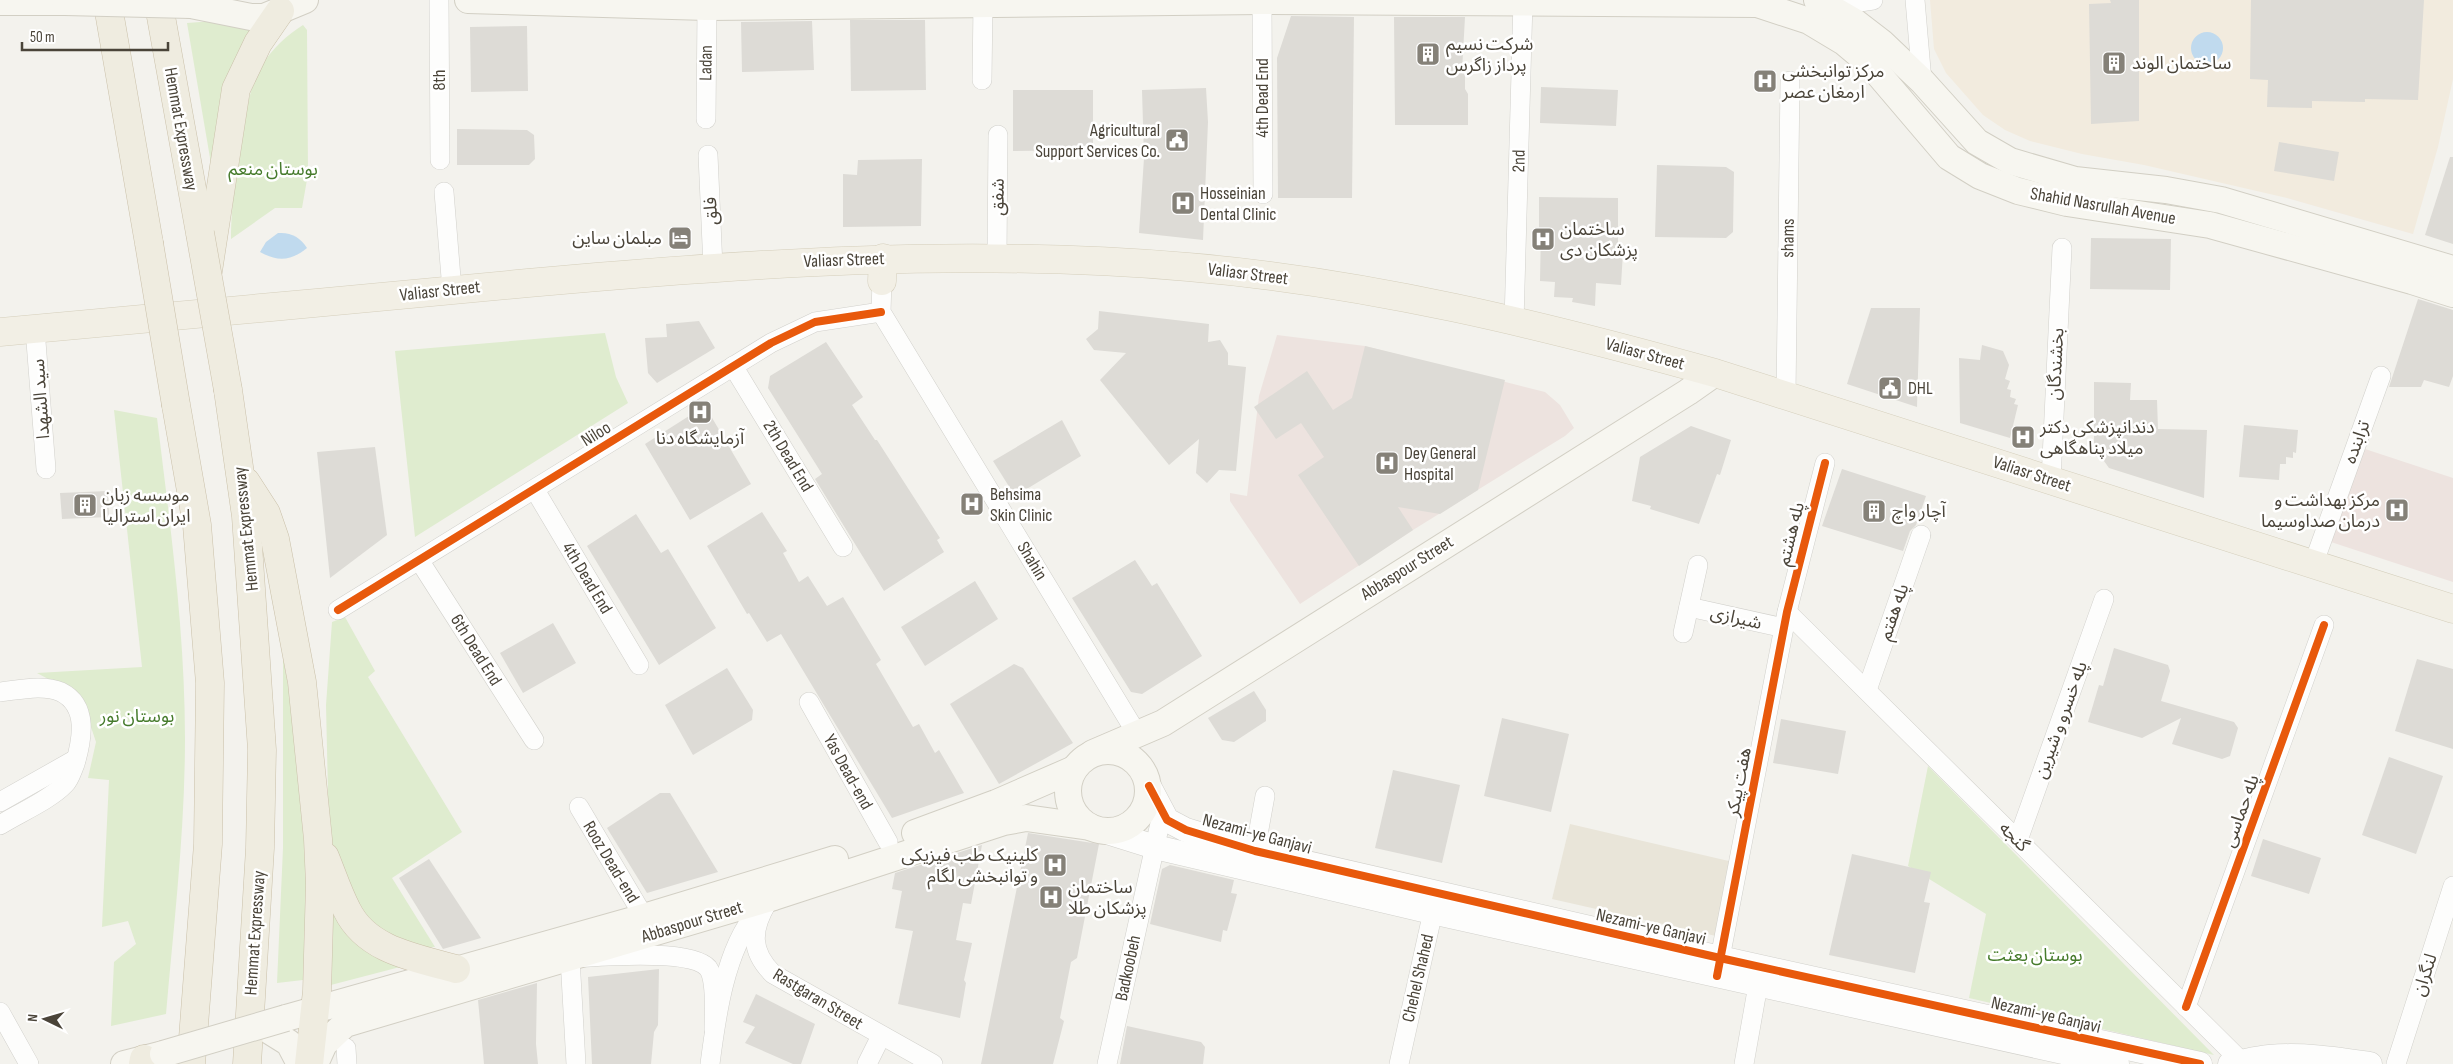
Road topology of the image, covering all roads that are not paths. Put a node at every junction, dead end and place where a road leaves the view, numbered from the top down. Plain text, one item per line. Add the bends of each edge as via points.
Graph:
1 (106, 0) edge
2 (158, 0) edge
3 (305, 0) edge
4 (439, 0) edge
5 (468, 0) edge
6 (1262, 0) edge
7 (1523, 0) edge
8 (1817, 0) edge
9 (1839, 0) edge
10 (1873, 0) edge
11 (1915, 0) edge
12 (983, 1) edge
13 (0, 2) edge
14 (283, 5) edge
15 (1782, 5) edge
16 (708, 7) junction
17 (982, 80) dead end
18 (1790, 80) dead end
19 (1922, 81) junction
20 (706, 119) dead end
21 (998, 135) dead end
22 (708, 155) dead end
23 (440, 160) dead end
24 (444, 192) dead end
25 (1262, 194) dead end
26 (2062, 248) dead end
27 (997, 258) junction
28 (713, 266) junction
29 (882, 269) junction
30 (2453, 269) edge
31 (208, 275) junction
32 (452, 290) junction
33 (2453, 294) edge
34 (881, 312) junction
35 (1514, 322) junction
36 (35, 329) junction
37 (0, 332) edge
38 (733, 366) junction
39 (1715, 373) junction
40 (2381, 376) dead end
41 (1786, 395) junction
42 (1825, 463) dead end
43 (46, 469) dead end
44 (241, 474) junction
45 (2051, 480) junction
46 (535, 490) junction
47 (1920, 534) dead end
48 (843, 547) dead end
49 (419, 560) junction
50 (1698, 565) dead end
51 (2313, 565) junction
52 (2104, 599) dead end
53 (1689, 607) junction
54 (2453, 609) edge
55 (338, 610) dead end
56 (1785, 620) junction
57 (2324, 625) dead end
58 (1683, 633) dead end
59 (639, 665) dead end
60 (1867, 690) junction
61 (0, 692) edge
62 (809, 702) dead end
63 (1163, 723) junction
64 (1137, 734) junction
65 (534, 740) dead end
66 (76, 759) junction
67 (1084, 761) junction
68 (1148, 782) junction
69 (1265, 796) dead end
70 (0, 802) edge
71 (579, 807) dead end
72 (1162, 814) junction
73 (0, 825) edge
74 (1098, 829) junction
75 (318, 839) junction
76 (2018, 840) junction
77 (888, 842) junction
78 (1156, 847) junction
79 (1256, 850) junction
80 (2453, 886) edge
81 (770, 900) junction
82 (1435, 902) junction
83 (644, 917) junction
84 (568, 949) junction
85 (1718, 967) junction
86 (456, 969) junction
87 (1760, 975) junction
88 (2186, 1007) junction
89 (316, 1009) junction
90 (0, 1012) edge
91 (260, 1025) junction
92 (714, 1030) junction
93 (881, 1036) junction
94 (143, 1060) edge
95 (2164, 1061) edge
96 (2238, 1063) edge
97 (29, 1064) edge
98 (191, 1064) edge
99 (247, 1064) edge
100 (300, 1064) edge
101 (309, 1064) edge
102 (314, 1064) edge
103 (576, 1064) edge
104 (710, 1064) edge
105 (867, 1064) edge
106 (932, 1064) edge
107 (1107, 1064) edge
108 (1398, 1064) edge
109 (1744, 1064) edge
110 (2117, 1064) edge
111 (2200, 1064) edge
112 (2370, 1064) edge
113 (2396, 1064) edge

1 - 98 highway, bridge via 197,526 210,683 208,844
2 - 31 highway, Hemmat Expressway, bridge
3 - 14 main road
4 - 23 street, 8th
5 - 16 main road, Shahid Nasrullah Avenue
6 - 7 main road, Shahid Nasrullah Avenue
6 - 12 main road, Shahid Nasrullah Avenue
6 - 25 street, 4th Dead End
7 - 15 main road, Shahid Nasrullah Avenue
7 - 35 street, 2nd
8 - 19 main road, Shahid Nasrullah Avenue via 1882,42
9 - 10 street via 1853,3
11 - 19 street
12 - 16 main road, Shahid Nasrullah Avenue
12 - 17 street
13 - 14 main road, bridge via 191,5 251,17 264,17
14 - 31 highway via 258,43 236,90
15 - 33 main road, Shahid Nasrullah Avenue via 1844,42 1868,63 1949,157 1980,176 2018,191 2068,203 2210,225
16 - 20 street, Ladan
18 - 41 street, shams
19 - 30 main road, Shahid Nasrullah Avenue via 1977,142 2010,161 2075,180 2221,200
21 - 27 street, شفق
22 - 28 street, فلق
24 - 32 street
26 - 45 street, بخشندگان
27 - 29 main road, Valiasr Street
27 - 35 main road, Valiasr Street via 1126,263 1340,285
28 - 29 main road, Valiasr Street
28 - 32 main road, Valiasr Street
29 - 34 street
31 - 44 highway, Hemmat Expressway, bridge
32 - 36 main road, Valiasr Street
34 - 38 street, Niloo via 815,322 778,339
34 - 64 street, Shahin
35 - 39 main road, Valiasr Street via 1585,337
36 - 37 main road, Valiasr Street
36 - 43 street, سید الشهدا
38 - 46 street, Niloo
38 - 48 street, 2th Dead End
39 - 41 main road, Valiasr Street
39 - 63 main road, Abbaspour Street
40 - 51 street, ترابنده
41 - 45 main road, Valiasr Street
42 - 56 street, پله هشتم
44 - 75 highway via 266,513 291,614 302,682
44 - 99 highway, Hemmat Expressway via 257,648 262,750 260,848
45 - 51 main road, Valiasr Street
46 - 49 street, Niloo
46 - 59 street, 4th Dead End
47 - 60 street, پله هفتم
49 - 55 street, Niloo
49 - 65 street, 6th Dead End
50 - 53 street
51 - 54 main road, Valiasr Street
52 - 76 street, پله خسرو و شیرین
53 - 56 street, شیرازی
53 - 58 street
56 - 60 street, گنجه
56 - 85 street, هفت پیکر
57 - 88 street, پله حماسی
60 - 76 street, گنجه
61 - 66 street via 48,688 69,698 79,714 82,738
62 - 77 street, Yas Dead-end
63 - 64 main road, Abbaspour Street
63 - 68 main road via 1152,749
64 - 67 main road, Abbaspour Street
66 - 70 street
66 - 73 street via 70,777 61,788
67 - 68 main road via 1106,750 1120,752 1132,757
67 - 74 main road via 1068,785 1069,802 1080,821
67 - 77 main road, Abbaspour Street via 996,804
68 - 72 street
68 - 74 main road via 1148,798 1138,818 1119,830
69 - 79 street
71 - 83 street, Rooz Dead-end
72 - 78 street, Badkoobeh
72 - 79 street, Nezami-ye Ganjavi via 1166,820 1186,830
74 - 78 street, Nezami-ye Ganjavi
74 - 81 main road, Abbaspour Street via 1026,818 1004,822
75 - 86 highway via 347,911 356,925 378,943 396,952
75 - 89 highway via 320,884
76 - 88 street, گنجه
77 - 83 main road, Abbaspour Street
78 - 82 street, Nezami-ye Ganjavi
78 - 107 street, Badkoobeh
79 - 82 street, Nezami-ye Ganjavi
80 - 113 street, لنگران
81 - 84 main road, Abbaspour Street
81 - 92 street via 748,924 735,951
81 - 93 street, Rastgaran Street via 759,918 756,933 762,964 788,985
82 - 85 street, Nezami-ye Ganjavi
82 - 108 street, Chehel Shahed
83 - 84 main road, Abbaspour Street
84 - 86 main road, Abbaspour Street
84 - 92 street via 677,956 701,964 712,978
84 - 102 main road, Abbaspour Street via 345,1024 324,1044
84 - 103 street
85 - 87 street, Nezami-ye Ganjavi
86 - 89 main road, Abbaspour Street
87 - 95 street, Nezami-ye Ganjavi
87 - 109 street
87 - 110 street, Nezami-ye Ganjavi
88 - 96 street, گنجه
89 - 91 main road, Abbaspour Street, bridge
89 - 101 highway
90 - 97 street
91 - 94 main road, Abbaspour Street, bridge
91 - 100 main road via 289,1043
92 - 104 street
93 - 105 street
93 - 106 street, Rastgaran Street
95 - 111 street, Nezami-ye Ganjavi
96 - 112 street via 2267,1057 2315,1056

